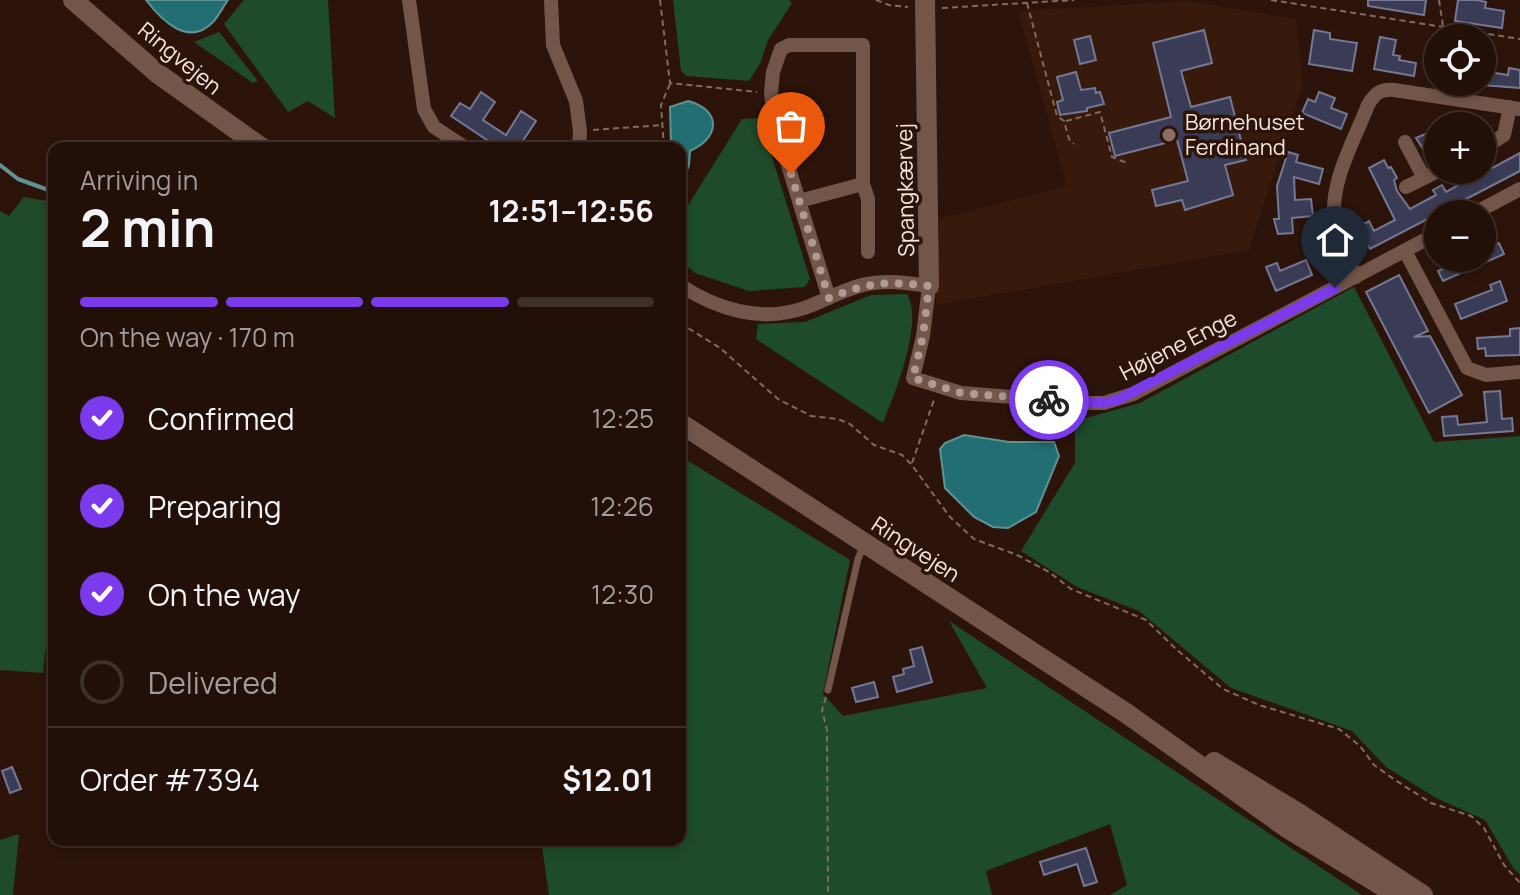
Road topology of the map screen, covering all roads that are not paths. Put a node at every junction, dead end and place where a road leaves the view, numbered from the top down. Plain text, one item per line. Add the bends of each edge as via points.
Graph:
1 (73, 0) edge
2 (409, 0) edge
3 (551, 0) edge
4 (925, 5) edge
5 (1515, 108) edge
6 (1496, 140) edge
7 (254, 142) edge
8 (457, 142) edge
9 (579, 142) edge
10 (1405, 142) dead end
11 (1424, 178) joint
12 (863, 184) junction
13 (1406, 187) dead end
14 (1520, 189) edge
15 (799, 201) junction
16 (1496, 202) edge
17 (1424, 241) edge
18 (1405, 251) junction
19 (868, 252) dead end
20 (1356, 277) junction
21 (929, 286) junction
22 (686, 289) edge
23 (829, 298) junction
24 (1520, 372) edge
25 (913, 378) joint
26 (686, 427) edge
27 (864, 544) junction
28 (828, 690) road end
29 (1126, 713) junction
30 (1397, 895) edge
31 (1423, 895) edge

1 - 7 main road, Ringvejen via 157,73
2 - 8 street via 424,109 434,127
3 - 9 street via 553,45 576,101
4 - 21 main road, Spangkærvej
5 - 6 street via 1504,135
5 - 20 street via 1394,90 1375,93 1335,190 1333,208 1337,234
10 - 11 street
11 - 13 street
12 - 15 street
12 - 15 street via 863,45 789,45 781,49 771,93
12 - 19 street
14 - 16 street
15 - 23 street
17 - 18 street, Højene Enge
18 - 20 street, Højene Enge
18 - 24 street via 1467,368 1486,375
20 - 25 street, Højene Enge via 1104,403 961,393
21 - 23 street via 866,284
21 - 25 street, Spangkærvej
22 - 23 street via 709,302 751,313 801,309
26 - 27 main road, Ringvejen
27 - 28 lane
27 - 29 main road, Ringvejen
29 - 30 main road, Ringvejen via 1287,828
29 - 31 main road, Ringvejen via 1300,814

